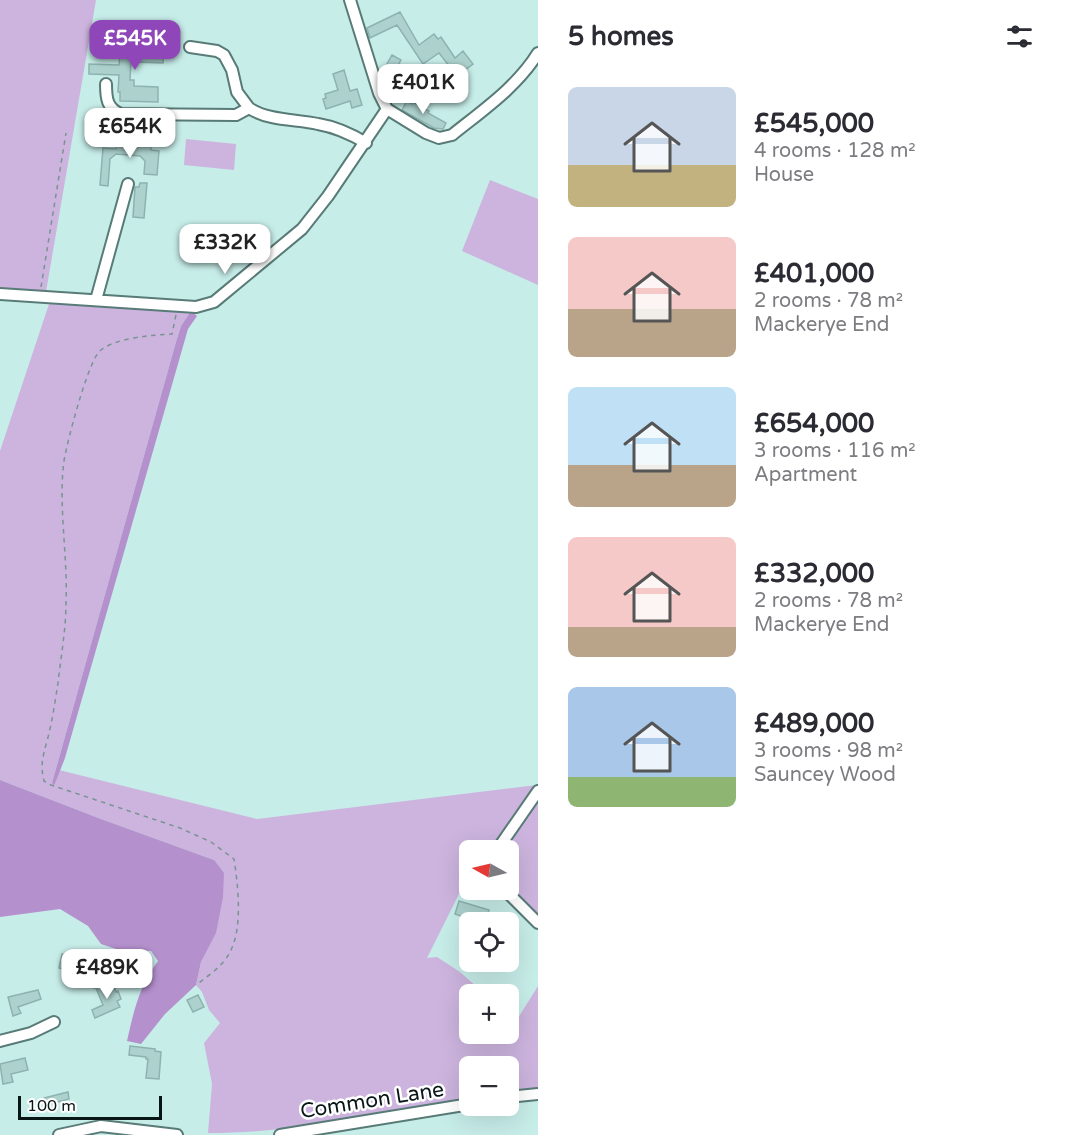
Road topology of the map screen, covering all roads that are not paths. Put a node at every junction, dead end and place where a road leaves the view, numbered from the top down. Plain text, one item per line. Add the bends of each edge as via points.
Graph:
1 (350, 0) edge
2 (190, 47) dead end
3 (538, 53) edge
4 (106, 84) dead end
5 (249, 108) junction
6 (387, 110) junction
7 (366, 143) junction
8 (128, 184) dead end
9 (0, 294) edge
10 (96, 300) junction
11 (538, 791) edge
12 (504, 840) edge
13 (515, 900) edge
14 (538, 923) edge
15 (54, 1022) dead end
16 (0, 1041) edge
17 (538, 1094) edge
18 (519, 1096) edge
19 (459, 1106) edge
20 (59, 1135) edge
21 (177, 1135) edge
22 (280, 1135) edge

1 - 6 street
2 - 5 street via 224,55 237,92
3 - 6 street via 514,84 452,135 439,138
4 - 5 street via 108,106 121,114 236,115
5 - 7 street via 271,117 344,130
6 - 7 street
7 - 10 street via 302,229 214,302 196,307
8 - 10 street
9 - 10 street
11 - 12 street
13 - 14 street
15 - 16 street
17 - 18 street
19 - 22 street, Common Lane
20 - 21 street via 101,1126

